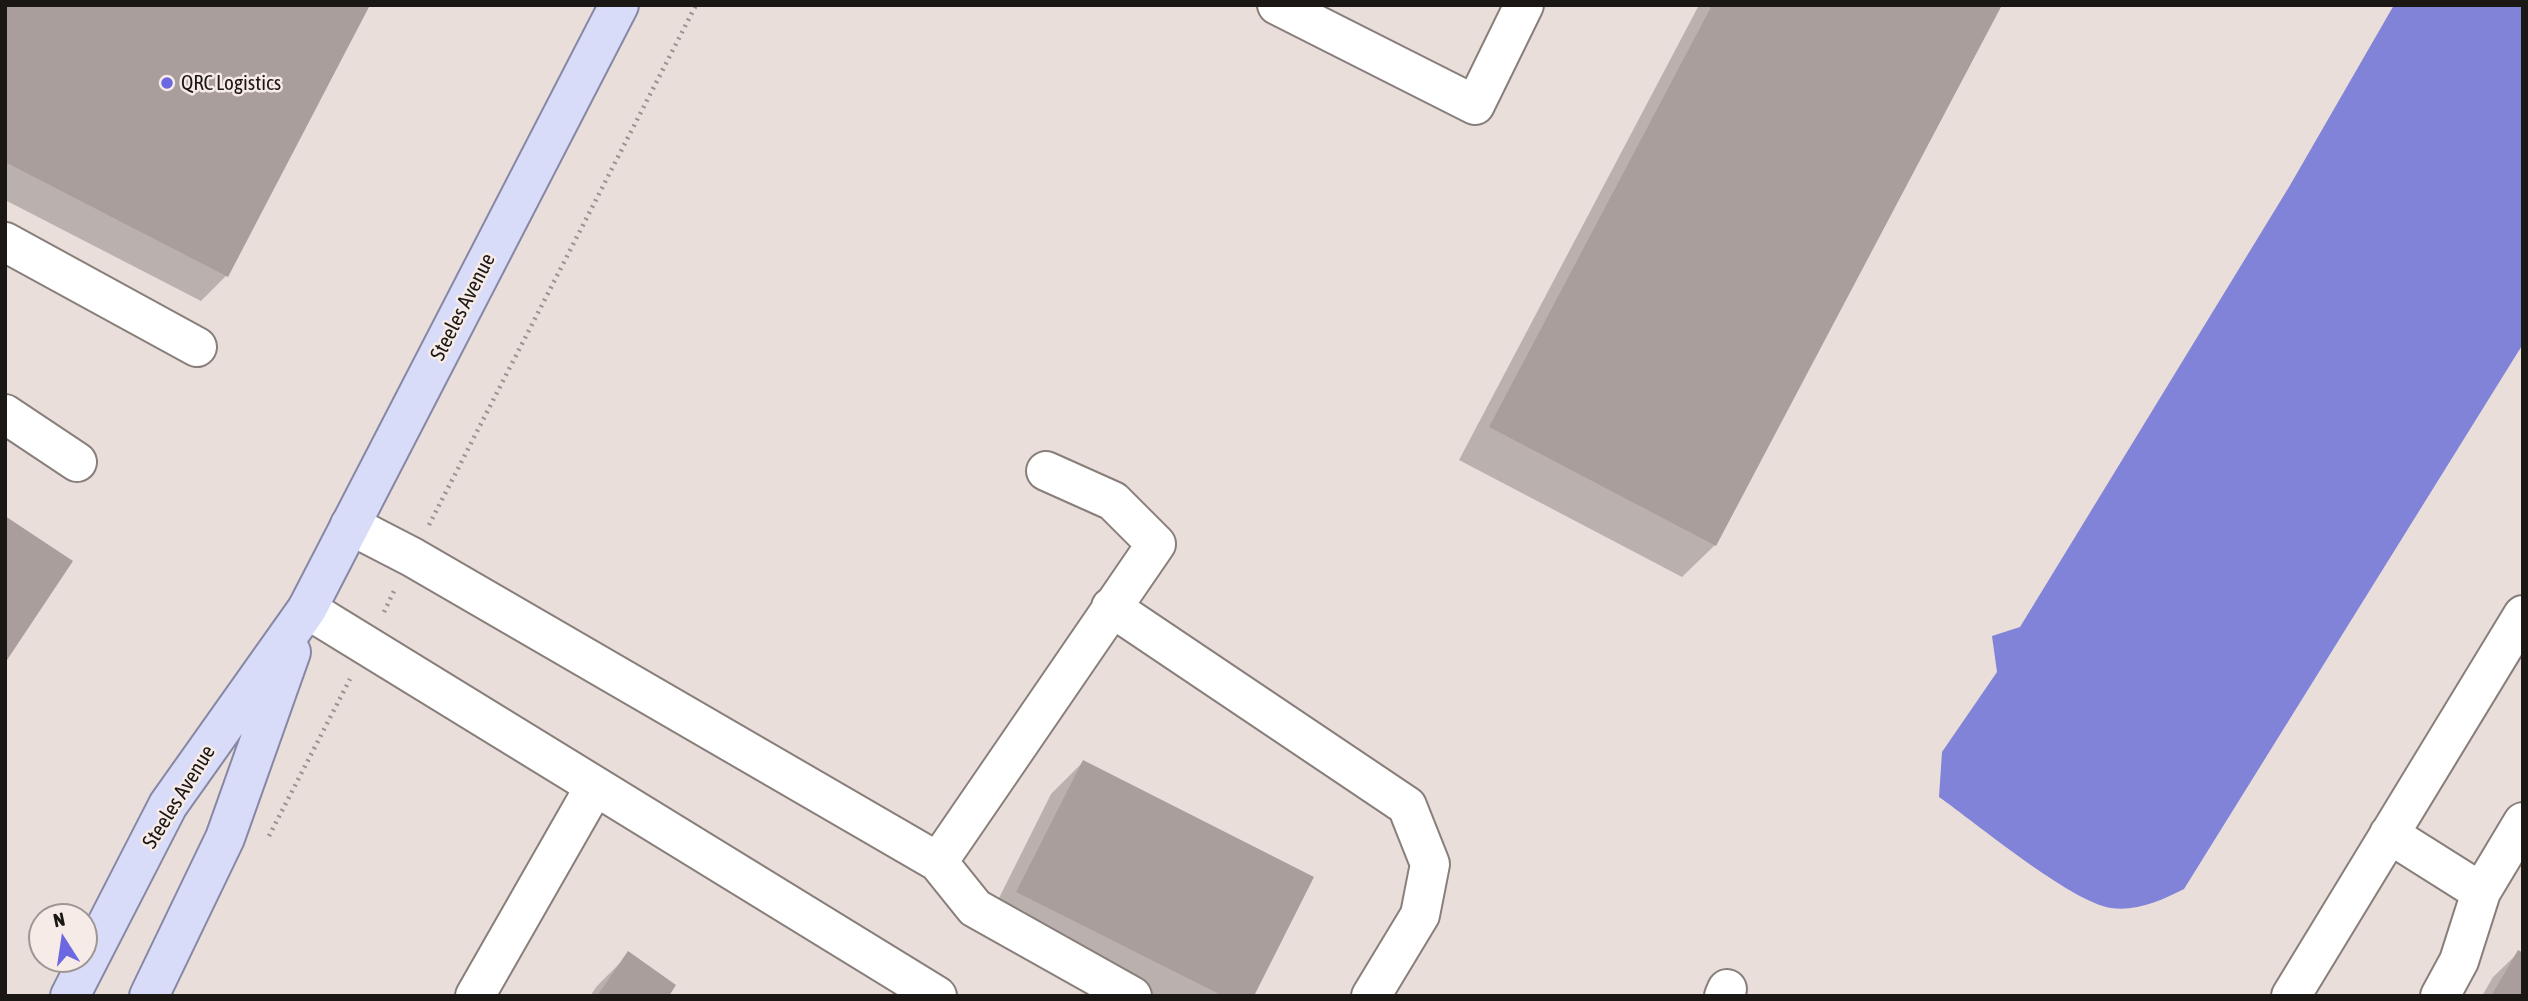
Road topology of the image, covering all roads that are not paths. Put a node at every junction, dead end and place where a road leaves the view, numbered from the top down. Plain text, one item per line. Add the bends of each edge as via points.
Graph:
1 (619, 5) edge
2 (1277, 5) edge
3 (1524, 5) edge
4 (5, 242) edge
5 (197, 346) dead end
6 (5, 414) edge
7 (77, 461) dead end
8 (1046, 471) dead end
9 (350, 525) junction
10 (1111, 607) junction
11 (307, 609) junction
12 (2523, 615) edge
13 (595, 786) junction
14 (2523, 822) edge
15 (2389, 834) junction
16 (938, 862) junction
17 (2481, 892) junction
18 (70, 996) edge
19 (149, 996) edge
20 (475, 996) edge
21 (937, 996) edge
22 (1132, 996) edge
23 (1371, 996) edge
24 (2291, 996) edge
25 (2440, 996) edge

1 - 9 main road, Steeles Avenue
2 - 3 lane via 1475,105
4 - 5 lane
6 - 7 lane
8 - 10 lane via 1113,501 1156,544
9 - 11 main road, Steeles Avenue
9 - 16 lane
10 - 16 lane
10 - 23 lane via 1407,806 1430,864 1420,915
11 - 13 lane
11 - 18 main road, Steeles Avenue via 168,805
11 - 19 main road, Steeles Avenue via 225,838
12 - 15 lane
13 - 20 lane
13 - 21 lane
14 - 17 lane
15 - 17 lane
15 - 24 lane
16 - 22 lane via 975,908
17 - 25 lane via 2459,961

